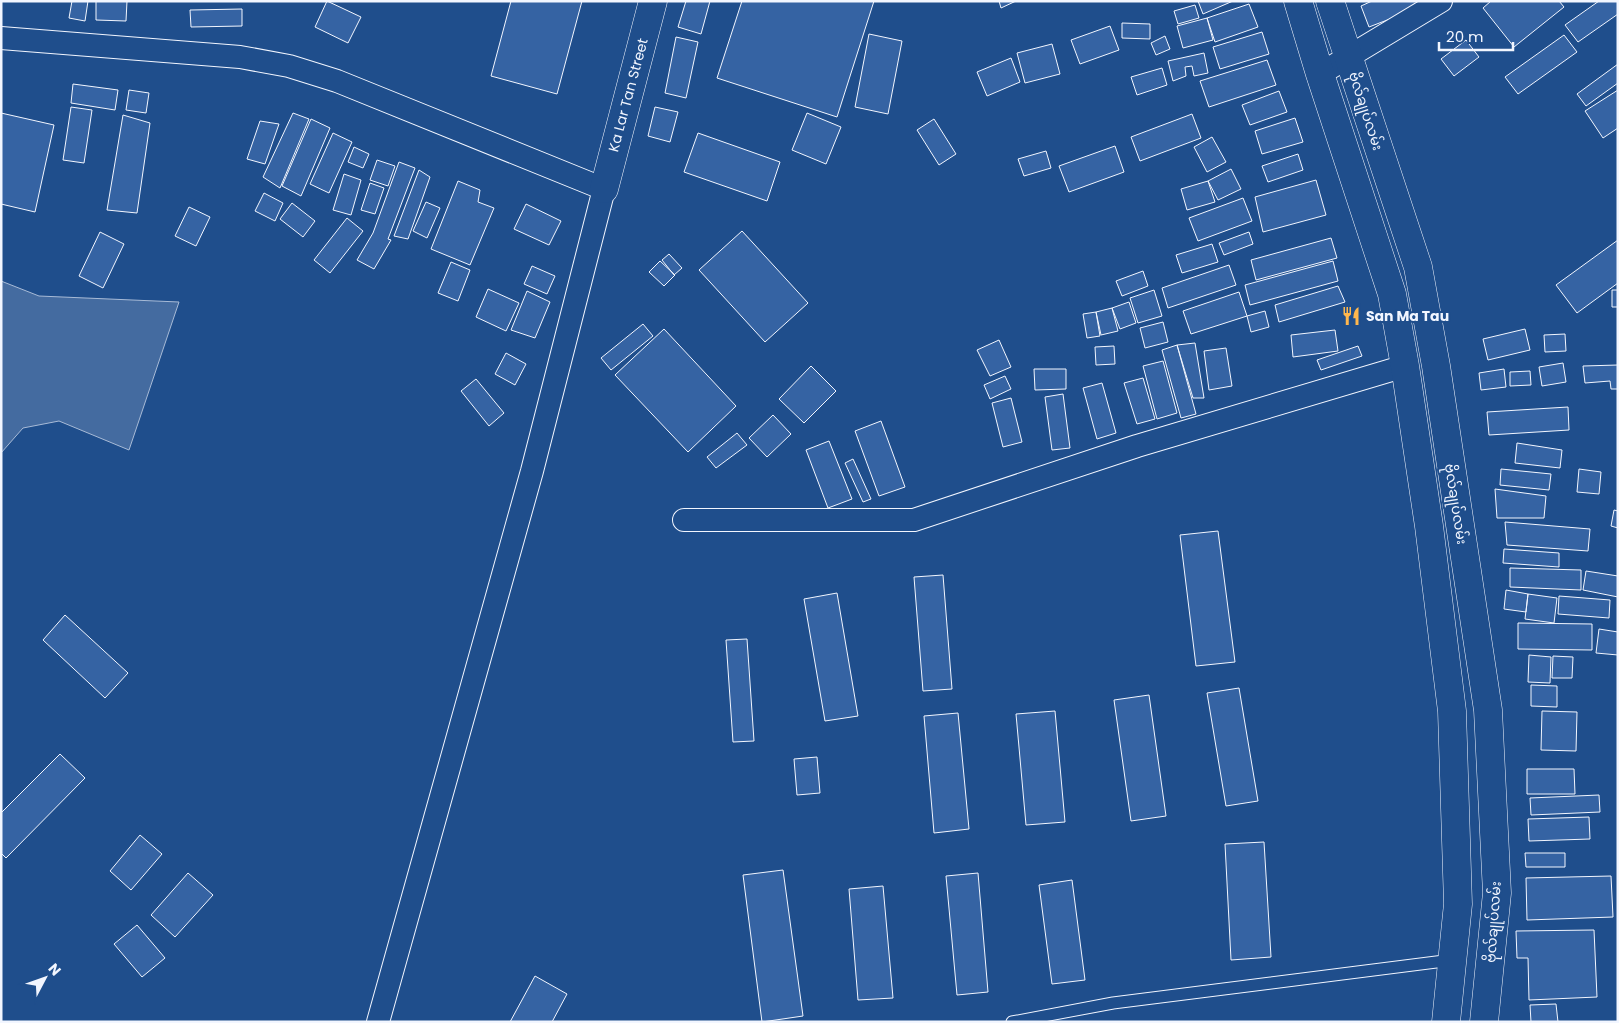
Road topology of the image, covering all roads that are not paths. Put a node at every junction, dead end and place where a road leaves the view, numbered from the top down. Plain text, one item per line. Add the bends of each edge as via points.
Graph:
1 (653, 1) edge
2 (1298, 1) edge
3 (1330, 1) edge
4 (1441, 1) edge
5 (1, 38) edge
6 (1348, 58) junction
7 (1320, 74) junction
8 (604, 189) junction
9 (1405, 366) junction
10 (684, 520) dead end
11 (1452, 960) junction
12 (378, 1022) edge
13 (1012, 1022) edge
14 (1446, 1022) edge
15 (1484, 1022) edge

1 - 8 main road, Ka Lar Tan Street
2 - 7 main road
3 - 6 main road, ဗိုလ်ချုပ်လမ်း
4 - 6 street
5 - 8 street via 240,57 289,66 337,81
6 - 7 street
6 - 15 main road, ဗိုလ်ချုပ်လမ်း via 1418,267 1488,710 1497,893
7 - 9 main road via 1392,294
8 - 12 street via 532,471
9 - 10 street via 1137,446 914,520
9 - 11 main road via 1452,711 1458,904
11 - 13 lane via 1113,1003
11 - 14 main road

